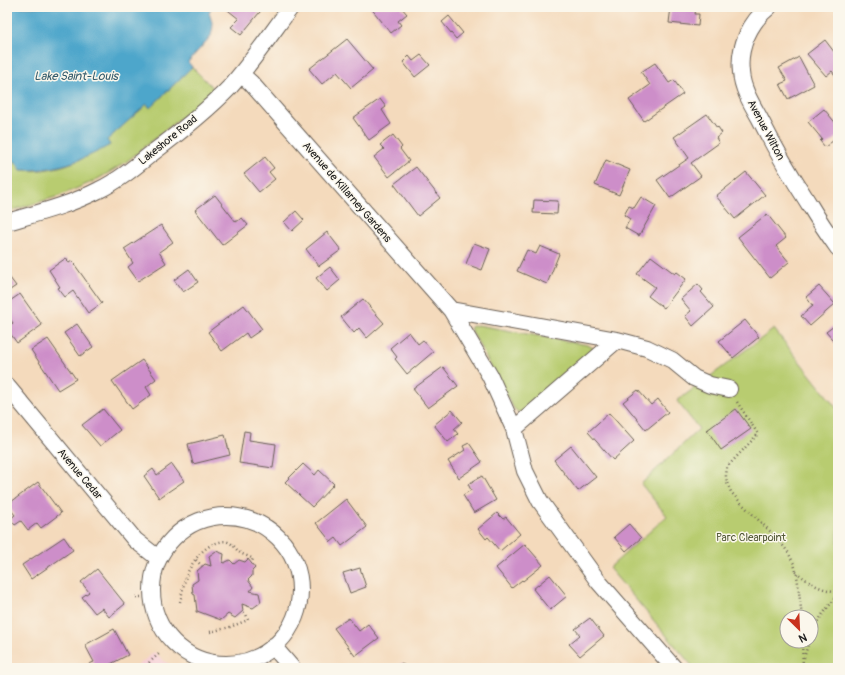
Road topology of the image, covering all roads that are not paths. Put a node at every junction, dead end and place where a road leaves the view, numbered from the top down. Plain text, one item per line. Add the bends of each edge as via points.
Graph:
1 (291, 7) edge
2 (769, 7) edge
3 (241, 74) junction
4 (7, 222) edge
5 (838, 248) edge
6 (452, 310) junction
7 (617, 340) junction
8 (7, 386) edge
9 (729, 389) road end
10 (514, 429) junction
11 (158, 558) junction
12 (273, 646) junction
13 (292, 668) edge
14 (674, 668) edge

1 - 3 street, Lakeshore Road
2 - 5 street, Avenue Wilton via 753,24 743,45 740,58 743,85 791,177
3 - 4 street, Lakeshore Road via 217,100 188,125 112,183 74,201
3 - 6 street, Avenue de Killarney Gardens
6 - 7 street
6 - 10 street, Avenue de Killarney Gardens via 490,376
7 - 9 street via 647,348 672,360 694,378
7 - 10 street
8 - 11 street, Avenue Cedar via 131,535
10 - 14 street, Avenue de Killarney Gardens via 524,470 540,501 598,580
11 - 12 street via 152,580 157,614 166,632 183,649 202,659 234,663 255,657
11 - 12 street via 166,544 180,533 211,518 245,519 270,531 290,552 300,585 298,608 294,619
12 - 13 street

